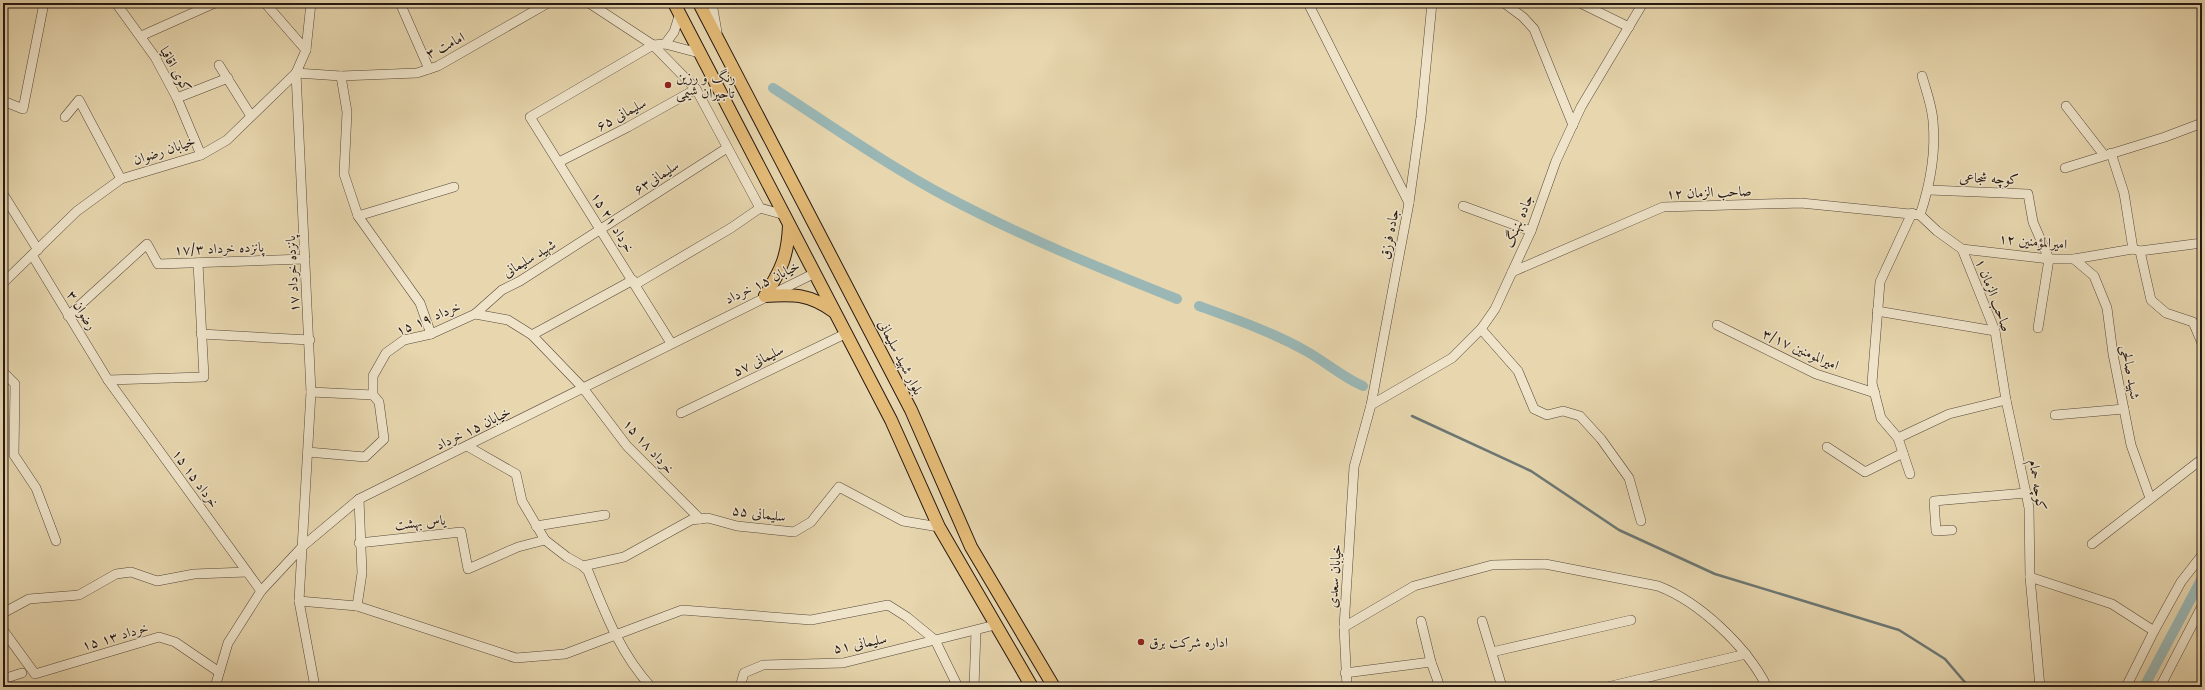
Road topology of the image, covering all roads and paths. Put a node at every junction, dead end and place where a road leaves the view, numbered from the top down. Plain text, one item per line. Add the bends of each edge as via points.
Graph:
1 (44, 3) edge
2 (116, 3) edge
3 (215, 3) edge
4 (265, 3) edge
5 (311, 3) edge
6 (400, 3) edge
7 (548, 3) edge
8 (589, 3) edge
9 (699, 3) edge
10 (712, 3) edge
11 (1308, 3) edge
12 (1432, 3) edge
13 (1504, 3) edge
14 (1580, 3) edge
15 (1643, 3) edge
16 (677, 8) edge
17 (1629, 27) junction
18 (142, 36) junction
19 (719, 41) junction
20 (665, 44) junction
21 (653, 45) junction
22 (306, 50) junction
23 (699, 53) junction
24 (219, 64) dead end
25 (429, 69) junction
26 (296, 73) junction
27 (341, 76) junction
28 (1922, 76) dead end
29 (228, 78) junction
30 (696, 88) junction
31 (177, 98) junction
32 (3, 101) edge
33 (2066, 106) dead end
34 (251, 116) junction
35 (65, 117) dead end
36 (2202, 123) edge
37 (1573, 125) junction
38 (727, 148) junction
39 (201, 154) junction
40 (2108, 154) junction
41 (559, 162) junction
42 (2064, 168) dead end
43 (121, 179) junction
44 (454, 187) dead end
45 (1929, 190) junction
46 (3, 194) edge
47 (1409, 203) junction
48 (1463, 206) dead end
49 (760, 208) junction
50 (1916, 214) junction
51 (358, 216) junction
52 (787, 220) junction
53 (601, 230) junction
54 (1531, 231) junction
55 (2202, 244) edge
56 (1962, 249) junction
57 (2137, 250) junction
58 (35, 252) junction
59 (305, 259) junction
60 (2049, 259) junction
61 (2074, 259) junction
62 (834, 262) junction
63 (198, 263) junction
64 (1512, 272) junction
65 (815, 273) junction
66 (634, 282) junction
67 (3, 283) edge
68 (765, 296) junction
69 (1877, 311) junction
70 (836, 313) junction
71 (475, 314) junction
72 (68, 316) junction
73 (1717, 325) dead end
74 (2038, 328) dead end
75 (1481, 329) junction
76 (1995, 331) junction
77 (847, 333) junction
78 (201, 334) junction
79 (431, 334) junction
80 (532, 335) junction
81 (310, 340) junction
82 (671, 343) junction
83 (2202, 344) edge
84 (3, 372) edge
85 (108, 380) junction
86 (583, 388) junction
87 (311, 392) junction
88 (1874, 393) junction
89 (373, 395) junction
90 (2006, 400) junction
91 (1370, 405) junction
92 (2124, 409) junction
93 (681, 413) dead end
94 (2055, 415) dead end
95 (1898, 438) junction
96 (467, 446) junction
97 (1827, 447) dead end
98 (308, 452) junction
99 (1903, 453) junction
100 (2202, 459) edge
101 (1354, 467) joint
102 (1910, 474) dead end
103 (2026, 492) junction
104 (2150, 498) junction
105 (359, 499) junction
106 (605, 514) dead end
107 (700, 519) junction
108 (1642, 521) dead end
109 (536, 526) junction
110 (939, 527) junction
111 (1952, 530) dead end
112 (545, 540) junction
113 (56, 541) dead end
114 (359, 543) junction
115 (2092, 544) dead end
116 (303, 546) junction
117 (2202, 555) edge
118 (583, 566) junction
119 (247, 572) junction
120 (2030, 577) junction
121 (261, 592) junction
122 (299, 601) junction
123 (357, 606) junction
124 (2202, 606) edge
125 (3, 613) edge
126 (1631, 620) dead end
127 (1421, 621) dead end
128 (1482, 621) dead end
129 (995, 625) junction
130 (1344, 627) junction
131 (3, 630) edge
132 (976, 631) junction
133 (2154, 631) junction
134 (614, 635) junction
135 (935, 640) junction
136 (1492, 652) junction
137 (1746, 654) junction
138 (1431, 662) junction
139 (219, 672) junction
140 (22, 673) dead end
141 (1345, 673) junction
142 (3, 680) edge
143 (215, 687) edge
144 (315, 687) edge
145 (650, 687) edge
146 (740, 687) edge
147 (958, 687) edge
148 (974, 687) edge
149 (1032, 687) edge
150 (1054, 687) edge
151 (1347, 687) edge
152 (1440, 687) edge
153 (1502, 687) edge
154 (1607, 687) edge
155 (1767, 687) edge
156 (2040, 687) edge
157 (2126, 687) edge
158 (2160, 687) edge

1 - 32 street via 23,109
2 - 18 street, کوی اقاقیا
3 - 18 street
4 - 22 street
5 - 22 street, پانزده خرداد ۱۷
6 - 25 street
7 - 25 street, امامت ۳
8 - 21 street
9 - 19 main road, بلوار شهید سلیمانی
10 - 19 street
11 - 47 street
12 - 47 street, جاده فرزق via 1421,117
13 - 37 street via 1534,29
14 - 17 street
15 - 17 street, جاده بنهنگ
16 - 20 street via 674,32
16 - 23 main road
17 - 37 street, جاده بنهنگ
18 - 31 street, کوی اقاقیا
19 - 62 main road, بلوار شهید سلیمانی
20 - 21 street
20 - 23 street
21 - 30 street
21 - 41 street, ۱۵ خرداد ۲١ via 530,117
22 - 26 street, پانزده خرداد ۱۷
23 - 52 main road
24 - 29 street
25 - 27 street, امامت ۳ via 417,73
26 - 27 street, امامت ۳
26 - 34 street, خیابان رضوان
26 - 59 street, پانزده خرداد ۱۷
27 - 51 street via 348,112 344,174
28 - 45 street via 1933,120
29 - 31 street
29 - 34 street
30 - 38 street
30 - 41 street, سلیمانی ۶۵
31 - 39 street, کوی اقاقیا
33 - 40 street
34 - 39 street, خیابان رضوان via 227,140
35 - 43 street via 79,100
36 - 40 street
37 - 54 street, جاده بنهنگ via 1556,161
38 - 49 street
38 - 53 street, سلیمانی۶۳
39 - 43 street, خیابان رضوان
40 - 42 street
40 - 57 street via 2124,193
41 - 53 street, ۱۵ خرداد ۲١
43 - 58 street, خیابان رضوان via 77,211
44 - 51 street
45 - 50 street
45 - 60 street, کوچه شجاعی via 2028,194 2033,222
46 - 58 street, رضوان ۳
47 - 91 street, جاده فرزق
48 - 54 street
49 - 52 street
49 - 66 street via 732,228
50 - 56 street, امیرالمؤمنین ۱۲
50 - 64 street, صاحب الزمان ۱۲ via 1801,203 1662,207
50 - 69 street via 1880,282
51 - 79 street via 420,303
52 - 65 main road
52 - 68 main road via 787,255
53 - 66 street, ۱۵ خرداد ۲١
53 - 71 street, شهید سلیمانی via 502,290
54 - 64 street, جاده بنهنگ
55 - 57 street, امیرالمؤمنین ۱۲
56 - 60 street, امیرالمؤمنین ۱۲
56 - 76 street, صاحب الزمان ۱
57 - 61 street, امیرالمؤمنین ۱۲
57 - 83 street via 2151,300 2166,313 2193,322
58 - 67 street, خیابان رضوان
58 - 72 street, رضوان ۳
59 - 63 street, پانزده خرداد ۱۷/۳
59 - 81 street, پانزده خرداد ۱۷
60 - 61 street, امیرالمؤمنین ۱۲
60 - 74 street
61 - 92 street, شهید صالحی via 2094,276 2107,308
62 - 65 main road
62 - 150 main road, بلوار شهید سلیمانی via 911,410 971,547
63 - 72 street, پانزده خرداد ۱۷/۳ via 158,264 147,244
63 - 78 street
64 - 75 street, جاده بنهنگ via 1495,309
65 - 68 street, خیابان ۱۵ خرداد
65 - 70 main road
66 - 80 street
66 - 82 street, ۱۵ خرداد ۲١
68 - 70 main road via 788,294 808,297
68 - 82 street, خیابان ۱۵ خرداد
69 - 76 street
69 - 88 street via 1872,383
70 - 77 main road
71 - 79 street, ۱۵ خرداد ۱۹
71 - 80 street, ۱۵ خرداد ۱۹ via 508,320
72 - 85 street, رضوان ۳
73 - 88 street, امیرالمومنین ۳/۱۷ via 1816,374
75 - 91 street, جاده بنهنگ via 1452,358
75 - 108 street via 1518,371 1534,409 1547,415 1563,411 1580,416 1601,439 1629,478
76 - 90 street, صاحب الزمان ۱
77 - 93 street, سلیمانی ۵۷
77 - 110 main road via 891,420
78 - 81 street
78 - 85 street via 204,377
79 - 89 street, ۱۵ خرداد ۱۹ via 404,340 386,353 373,376
80 - 86 street, ۱۵ خرداد ۱۹
81 - 87 street, پانزده خرداد ۱۷
82 - 86 street, خیابان ۱۵ خرداد
84 - 113 street via 14,384 14,455 36,488
85 - 119 street, ۱۵ خرداد ۱۵
86 - 96 street, خیابان ۱۵ خرداد
86 - 107 street, ۱۵ خرداد ۱۸ via 627,446
87 - 89 street
87 - 98 street, پانزده خرداد ۱۷
88 - 95 street via 1881,418
89 - 98 street, ۱۵ خرداد ۱۹ via 379,402 384,439 365,457
90 - 95 street via 1949,414
90 - 103 street, کوچه حمام
91 - 101 street, جاده فرزق
92 - 94 street
92 - 104 street, شهید صالحی via 2131,445
95 - 99 street
96 - 105 street, خیابان ۱۵ خرداد
96 - 109 street via 516,474 522,501
97 - 99 street via 1865,472
98 - 116 street, پانزده خرداد ۱۷
99 - 102 street
100 - 104 street
101 - 130 street, خیابان سعدی
103 - 111 street via 1934,501 1936,531
103 - 120 street, کوچه حمام via 2029,508
104 - 115 street
105 - 114 street
105 - 116 street, خیابان ۱۵ خرداد
106 - 109 street
107 - 110 street, سلیمانی ۵۵ via 708,518 737,526 794,532 811,522 839,487 903,521
107 - 118 street, سلیمانی ۵۵ via 691,520 624,557
109 - 112 street
110 - 129 main road
112 - 114 street, یاس بهشت via 518,547 468,569 461,532
112 - 118 street via 567,558
114 - 123 street via 362,573
116 - 121 street, خیابان ۱۵ خرداد
116 - 122 street, پانزده خرداد ۱۷
117 - 133 street via 2181,582
118 - 134 street via 588,571
119 - 121 street, ۱۵ خرداد ۱۵
119 - 125 street via 194,574 157,581 131,572 116,574 79,595 29,599
120 - 133 street via 2112,604
120 - 156 street
121 - 139 street, خیابان ۱۵ خرداد via 228,643
122 - 123 street
122 - 144 street, پانزده خرداد ۱۷
123 - 134 street via 516,658 565,654
124 - 158 street
126 - 136 street
127 - 138 street
128 - 136 street
129 - 132 street, سلیمانی ۵۱
129 - 149 main road
130 - 137 street via 1414,586 1492,565 1545,564 1658,586 1671,591 1726,632
130 - 141 street, خیابان سعدی
131 - 139 street, ۱۵ خرداد ۱۳ via 35,674 159,637 175,642
132 - 135 street, سلیمانی ۵۱
132 - 148 street
133 - 157 street
134 - 135 street via 682,610 811,620 888,605
134 - 145 street via 639,675
135 - 146 street, سلیمانی ۵۱ via 843,663 763,665 744,673
135 - 147 street
136 - 153 street
137 - 154 street
137 - 155 street via 1759,670
138 - 141 street
138 - 152 street
139 - 143 street, خیابان ۱۵ خرداد
140 - 142 street
141 - 151 street, خیابان سعدی

